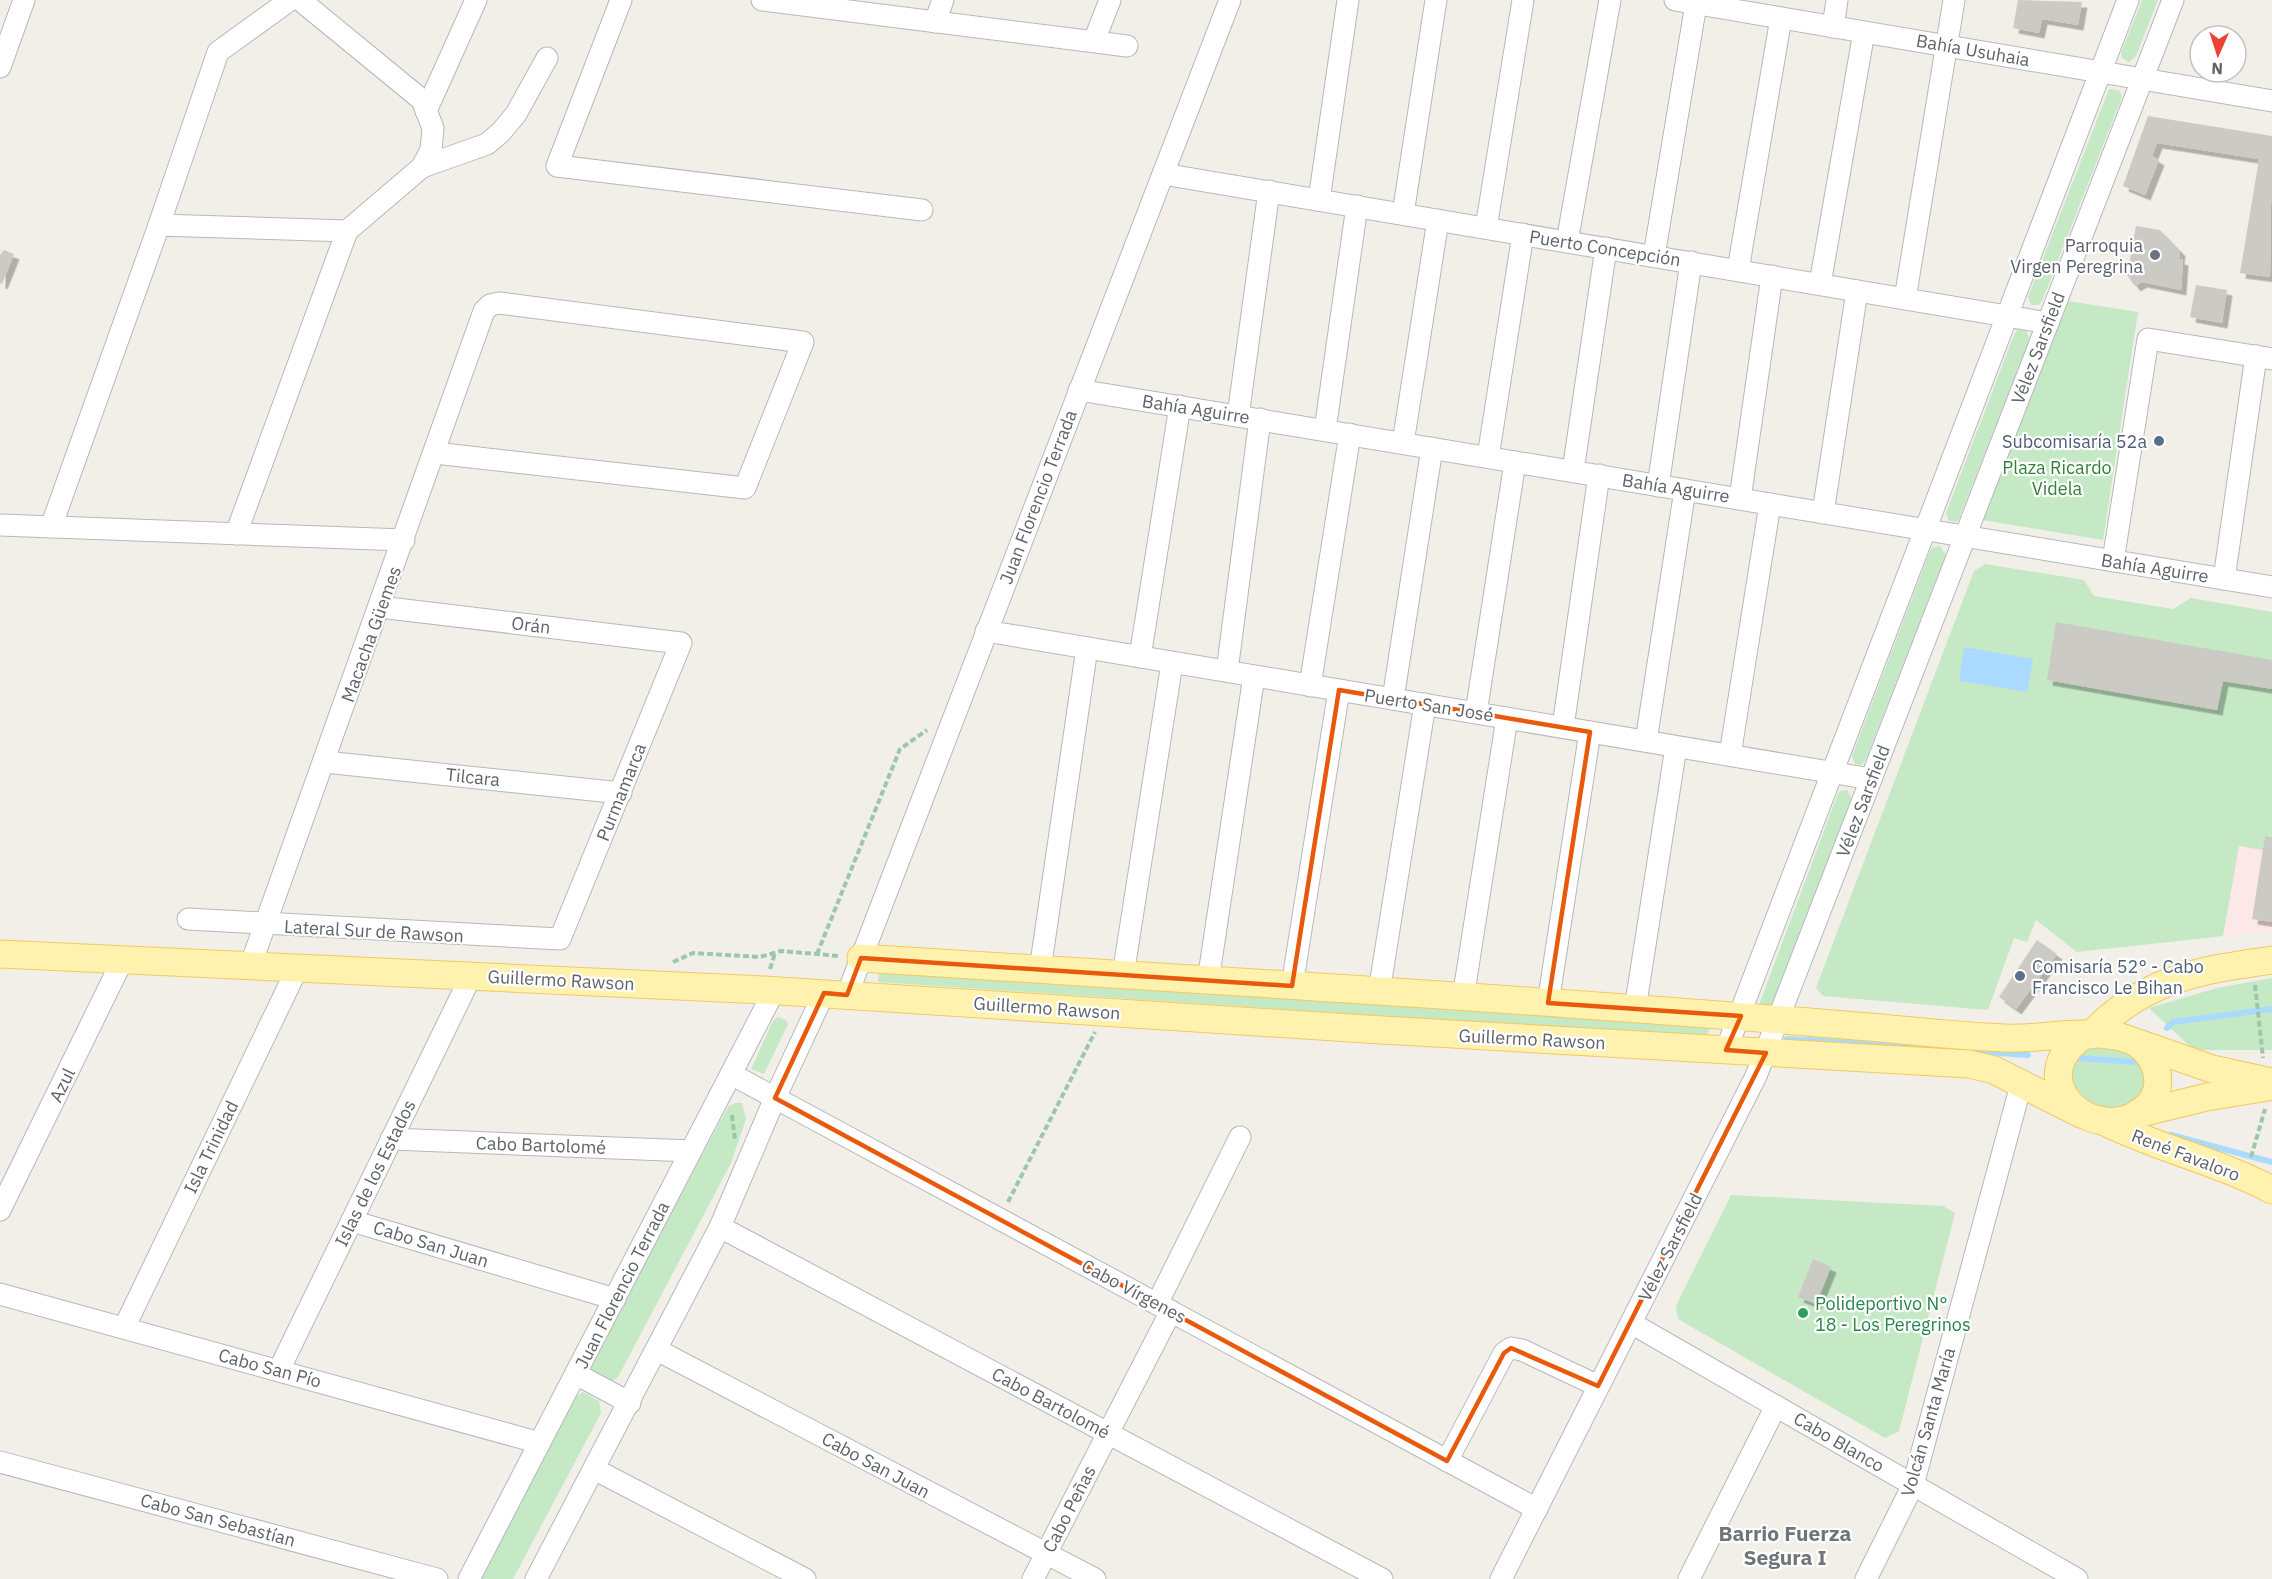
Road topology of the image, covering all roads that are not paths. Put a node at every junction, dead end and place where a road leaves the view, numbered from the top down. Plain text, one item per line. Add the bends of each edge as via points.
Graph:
1 (24, 0) edge
2 (290, 0) edge
3 (300, 0) edge
4 (476, 0) edge
5 (621, 0) edge
6 (762, 0) edge
7 (943, 0) edge
8 (1110, 0) edge
9 (1230, 0) edge
10 (1348, 0) edge
11 (1436, 0) edge
12 (1523, 0) edge
13 (1610, 0) edge
14 (1674, 0) edge
15 (1837, 0) edge
16 (1954, 0) edge
17 (2128, 0) edge
18 (2173, 0) edge
19 (785, 1) edge
20 (1696, 4) junction
21 (1751, 6) edge
22 (1781, 18) junction
23 (935, 22) junction
24 (1833, 27) junction
25 (1864, 32) junction
26 (1094, 41) junction
27 (1127, 46) dead end
28 (1947, 46) junction
29 (547, 58) dead end
30 (0, 67) edge
31 (2100, 72) junction
32 (2142, 79) junction
33 (2272, 101) edge
34 (426, 111) junction
35 (422, 167) junction
36 (1163, 174) junction
37 (1269, 191) junction
38 (1319, 200) junction
39 (1357, 206) junction
40 (922, 210) dead end
41 (1403, 214) junction
42 (1438, 220) junction
43 (159, 225) junction
44 (1486, 228) junction
45 (347, 231) junction
46 (1523, 234) junction
47 (1567, 242) junction
48 (1606, 248) junction
49 (1654, 256) junction
50 (1691, 262) junction
51 (1738, 270) junction
52 (1772, 276) junction
53 (1820, 284) junction
54 (1857, 291) junction
55 (1905, 299) junction
56 (2007, 316) junction
57 (2048, 323) junction
58 (2264, 357) edge
59 (1079, 390) junction
60 (1180, 406) junction
61 (1238, 416) junction
62 (1260, 419) junction
63 (1325, 430) junction
64 (1350, 434) junction
65 (1402, 443) junction
66 (1432, 448) junction
67 (435, 453) junction
68 (1488, 457) junction
69 (1515, 462) junction
70 (1573, 471) junction
71 (1599, 476) junction
72 (1658, 486) junction
73 (1685, 490) junction
74 (1740, 499) junction
75 (1770, 504) junction
76 (1824, 513) junction
77 (0, 525) edge
78 (51, 527) junction
79 (1924, 530) junction
80 (236, 534) junction
81 (1965, 537) junction
82 (404, 540) junction
83 (2113, 561) junction
84 (2224, 579) junction
85 (2272, 587) edge
86 (381, 607) junction
87 (986, 631) junction
88 (681, 643) joint
89 (1087, 648) junction
90 (1140, 657) junction
91 (1172, 663) junction
92 (1227, 671) junction
93 (1254, 676) junction
94 (1310, 686) junction
95 (1339, 690) junction
96 (1393, 699) junction
97 (1425, 705) junction
98 (1476, 713) junction
99 (1507, 718) junction
100 (1563, 728) junction
101 (1590, 732) junction
102 (1646, 741) junction
103 (1676, 747) junction
104 (1730, 755) junction
105 (325, 762) junction
106 (1833, 772) junction
107 (1871, 779) junction
108 (621, 793) junction
109 (188, 919) dead end
110 (263, 925) junction
111 (560, 939) joint
112 (0, 954) edge
113 (861, 958) junction
114 (123, 959) junction
115 (2272, 960) edge
116 (251, 964) junction
117 (298, 967) junction
118 (1040, 970) junction
119 (1123, 975) junction
120 (471, 976) junction
121 (1208, 981) junction
122 (1292, 986) junction
123 (774, 991) junction
124 (1379, 992) junction
125 (836, 994) junction
126 (1463, 998) junction
127 (1548, 1003) junction
128 (1635, 1009) junction
129 (1741, 1016) junction
130 (1779, 1019) junction
131 (2087, 1035) junction
132 (2137, 1043) junction
133 (1726, 1050) junction
134 (1766, 1053) junction
135 (2268, 1072) edge
136 (731, 1074) junction
137 (2021, 1085) junction
138 (2272, 1087) edge
139 (775, 1098) junction
140 (2138, 1114) junction
141 (2090, 1117) junction
142 (1240, 1137) dead end
143 (391, 1138) junction
144 (691, 1150) junction
145 (2272, 1190) edge
146 (0, 1210) edge
147 (351, 1221) junction
148 (720, 1227) junction
149 (0, 1294) edge
150 (615, 1299) junction
151 (1164, 1308) junction
152 (1631, 1323) junction
153 (124, 1328) junction
154 (657, 1350) junction
155 (279, 1370) junction
156 (576, 1374) junction
157 (1598, 1386) junction
158 (630, 1403) junction
159 (1776, 1406) junction
160 (1108, 1434) junction
161 (540, 1443) junction
162 (1447, 1461) junction
163 (0, 1462) edge
164 (594, 1469) junction
165 (1913, 1485) junction
166 (1537, 1509) junction
167 (1046, 1553) junction
168 (437, 1579) edge
169 (469, 1579) edge
170 (536, 1579) edge
171 (805, 1579) edge
172 (1033, 1579) edge
173 (1095, 1579) edge
174 (1382, 1579) edge
175 (1501, 1579) edge
176 (1689, 1579) edge
177 (1866, 1579) edge
178 (2078, 1579) edge

1 - 30 street
2 - 43 street via 218,52
3 - 34 street via 422,100
4 - 34 street
5 - 40 street via 557,166
6 - 19 street
7 - 23 street
8 - 26 street
9 - 36 street, Juan Florencio Terrada
10 - 38 street
11 - 41 street
12 - 44 street
13 - 47 street
14 - 20 street, Bahía Usuhaia
15 - 24 street
16 - 28 street
17 - 31 street
18 - 32 street, Vélez Sarsfield
19 - 23 street
20 - 21 street, Bahía Usuhaia
20 - 49 street
21 - 22 street, Bahía Usuhaia
22 - 24 street, Bahía Usuhaia
22 - 51 street
23 - 26 street
24 - 25 street, Bahía Usuhaia
25 - 28 street, Bahía Usuhaia
25 - 53 street
26 - 27 street
28 - 31 street, Bahía Usuhaia
28 - 55 street
29 - 35 street via 516,114 501,132 487,144
31 - 32 street, Bahía Usuhaia
31 - 56 street
32 - 33 street, Bahía Usuhaia
32 - 57 street, Vélez Sarsfield
34 - 35 street via 434,128 431,150
35 - 45 street
36 - 37 street, Puerto Concepción
36 - 59 street, Juan Florencio Terrada
37 - 38 street, Puerto Concepción
37 - 61 street
38 - 39 street, Puerto Concepción
39 - 41 street, Puerto Concepción
39 - 63 street
41 - 42 street, Puerto Concepción
42 - 44 street, Puerto Concepción
42 - 65 street
43 - 45 street
43 - 78 street
44 - 46 street, Puerto Concepción
45 - 80 street
46 - 47 street, Puerto Concepción
46 - 68 street
47 - 48 street, Puerto Concepción
48 - 49 street, Puerto Concepción
48 - 70 street
49 - 50 street, Puerto Concepción
50 - 51 street, Puerto Concepción
50 - 72 street
51 - 52 street, Puerto Concepción
52 - 53 street, Puerto Concepción
52 - 74 street
53 - 54 street, Puerto Concepción
54 - 55 street, Puerto Concepción
54 - 76 street
55 - 56 street, Puerto Concepción
56 - 57 street, Puerto Concepción
56 - 79 street
57 - 81 street, Vélez Sarsfield
58 - 83 street via 2148,339
58 - 84 street
59 - 60 street, Bahía Aguirre
59 - 87 street, Juan Florencio Terrada
60 - 61 street, Bahía Aguirre
60 - 90 street
61 - 62 street, Bahía Aguirre
62 - 63 street, Bahía Aguirre
62 - 92 street
63 - 64 street, Bahía Aguirre
64 - 65 street, Bahía Aguirre
64 - 94 street
65 - 66 street, Bahía Aguirre
66 - 68 street, Bahía Aguirre
66 - 96 street
67 - 67 street, Macacha Güemes via 484,311 490,305 500,303 803,342 745,488
67 - 82 street, Macacha Güemes
68 - 69 street, Bahía Aguirre
69 - 70 street, Bahía Aguirre
69 - 98 street
70 - 71 street, Bahía Aguirre
71 - 72 street, Bahía Aguirre
71 - 100 street
72 - 73 street, Bahía Aguirre
73 - 74 street, Bahía Aguirre
73 - 102 street
74 - 75 street, Bahía Aguirre
75 - 76 street, Bahía Aguirre
75 - 104 street
76 - 79 street, Bahía Aguirre
77 - 78 street
78 - 80 street
79 - 81 street, Bahía Aguirre
79 - 106 street
80 - 82 street
81 - 83 street, Bahía Aguirre
81 - 107 street, Vélez Sarsfield
82 - 86 street, Macacha Güemes
83 - 84 street, Bahía Aguirre
84 - 85 street, Bahía Aguirre
86 - 88 street, Orán
86 - 105 street, Macacha Güemes
87 - 89 street, Puerto San José
87 - 113 street, Juan Florencio Terrada
88 - 108 street, Purmamarca
89 - 90 street, Puerto San José
89 - 118 street
90 - 91 street, Puerto San José
91 - 92 street, Puerto San José
91 - 119 street
92 - 93 street, Puerto San José
93 - 94 street, Puerto San José
93 - 121 street
94 - 95 street, Puerto San José
95 - 96 street, Puerto San José
95 - 122 street
96 - 97 street, Puerto San José
97 - 98 street, Puerto San José
97 - 124 street
98 - 99 street, Puerto San José
99 - 100 street, Puerto San José
99 - 126 street
100 - 101 street, Puerto San José
101 - 102 street, Puerto San José
101 - 127 street
102 - 103 street, Puerto San José
103 - 104 street, Puerto San José
103 - 128 street
104 - 106 street, Puerto San José
105 - 108 street, Tilcara
105 - 110 street, Macacha Güemes
106 - 107 street, Puerto San José
106 - 129 street
107 - 130 street, Vélez Sarsfield
108 - 111 street, Purmamarca
109 - 110 street, Lateral Sur de Rawson
110 - 111 street, Lateral Sur de Rawson
110 - 116 street, Macacha Güemes
112 - 114 main road, Guillermo Rawson
113 - 118 main road, Guillermo Rawson
113 - 125 street, Juan Florencio Terrada
114 - 116 main road, Guillermo Rawson
114 - 146 street, Azul
115 - 131 main road via 2224,968 2151,988
116 - 117 main road, Guillermo Rawson
117 - 120 main road, Guillermo Rawson
117 - 153 street, Isla Trinidad
118 - 119 main road, Guillermo Rawson
119 - 121 main road, Guillermo Rawson
120 - 123 main road, Guillermo Rawson
120 - 143 street, Islas de los Estados
121 - 122 main road, Guillermo Rawson
122 - 124 main road, Guillermo Rawson
123 - 125 main road, Guillermo Rawson
123 - 136 street, Juan Florencio Terrada
124 - 126 main road, Guillermo Rawson
125 - 133 main road, Guillermo Rawson
125 - 139 street, Juan Florencio Terrada
126 - 127 main road, Guillermo Rawson
127 - 128 main road, Guillermo Rawson
128 - 129 main road, Guillermo Rawson
129 - 130 main road, Guillermo Rawson
129 - 133 street
130 - 131 main road, Guillermo Rawson via 2004,1038
130 - 134 street, Vélez Sarsfield
131 - 132 main road via 2113,1036
131 - 141 main road via 2065,1052 2058,1079 2066,1101
132 - 135 main road via 2212,1069
132 - 140 main road via 2153,1059 2158,1081 2150,1103
133 - 134 main road, Guillermo Rawson
134 - 137 main road, Guillermo Rawson via 1976,1065
134 - 152 street, Vélez Sarsfield
136 - 139 street, Cabo Vírgenes
136 - 144 street, Juan Florencio Terrada
137 - 141 main road, Guillermo Rawson
137 - 165 street, Volcán Santa María
138 - 140 main road via 2207,1097
139 - 148 street, Juan Florencio Terrada
139 - 151 street, Cabo Vírgenes
140 - 141 main road via 2122,1119
141 - 145 main road, René Favaloro
142 - 151 street, Cabo Peñas
143 - 144 street, Cabo Bartolomé
143 - 147 street, Islas de los Estados
144 - 150 street, Juan Florencio Terrada
147 - 150 street, Cabo San Juan
147 - 155 street, Islas de los Estados
148 - 154 street, Juan Florencio Terrada
148 - 160 street, Cabo Bartolomé
149 - 153 street, Cabo San Pío
150 - 156 street, Juan Florencio Terrada
151 - 160 street, Cabo Peñas
151 - 162 street, Cabo Vírgenes
152 - 157 street, Vélez Sarsfield
152 - 159 street, Cabo Blanco
153 - 155 street, Cabo San Pío
154 - 158 street, Juan Florencio Terrada
154 - 167 street, Cabo San Juan
155 - 161 street, Cabo San Pío
156 - 158 street
156 - 161 street, Juan Florencio Terrada
157 - 162 street via 1511,1348 1504,1353
157 - 166 street, Vélez Sarsfield
158 - 164 street, Juan Florencio Terrada
159 - 165 street, Cabo Blanco
159 - 176 street
160 - 167 street, Cabo Peñas
160 - 174 street, Cabo Bartolomé
161 - 169 street, Juan Florencio Terrada
162 - 166 street, Cabo Vírgenes
163 - 168 street, Cabo San Sebastían
164 - 170 street, Juan Florencio Terrada
164 - 171 street
165 - 177 street, Volcán Santa María
165 - 178 street, Cabo Blanco
166 - 175 street, Vélez Sarsfield
167 - 172 street, Cabo Peñas
167 - 173 street, Cabo San Juan

